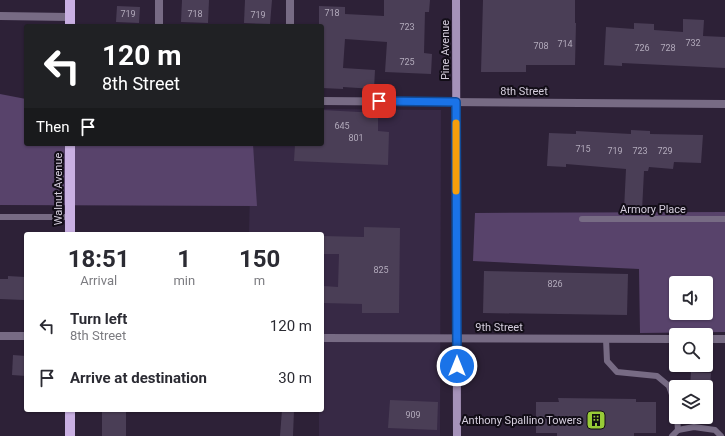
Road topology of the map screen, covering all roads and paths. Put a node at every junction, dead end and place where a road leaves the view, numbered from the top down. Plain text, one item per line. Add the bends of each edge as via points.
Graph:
1 (70, 0) edge
2 (159, 0) edge
3 (290, 0) edge
4 (456, 0) edge
5 (0, 16) edge
6 (70, 21) edge
7 (159, 24) edge
8 (290, 24) edge
9 (324, 101) edge
10 (456, 102) junction
11 (725, 104) edge
12 (70, 146) edge
13 (0, 217) edge
14 (70, 217) junction
15 (725, 219) edge
16 (582, 220) dead end
17 (70, 232) edge
18 (0, 336) edge
19 (24, 336) edge
20 (324, 338) edge
21 (457, 338) junction
22 (606, 339) junction
23 (669, 339) edge
24 (713, 339) edge
25 (725, 339) edge
26 (669, 386) edge
27 (70, 412) edge
28 (678, 424) edge
29 (678, 430) junction
30 (70, 436) edge
31 (457, 436) edge
32 (672, 436) edge
33 (721, 436) edge

1 - 6 main road
2 - 7 street
3 - 8 street
4 - 10 main road, Pine Avenue
5 - 6 street
9 - 10 street, 8th Street
10 - 11 street, 8th Street
10 - 21 main road, Pine Avenue
12 - 14 main road, Walnut Avenue
13 - 14 lane
14 - 17 main road, Walnut Avenue
15 - 16 lane, Armory Place
18 - 19 street
20 - 21 street, 9th Street
21 - 22 street, 9th Street
21 - 31 main road, Pine Avenue
22 - 23 street, 9th Street
22 - 26 lane via 607,361 617,372 657,376
24 - 25 street
27 - 30 main road
28 - 29 lane
29 - 32 lane
29 - 33 lane via 694,427 716,430

